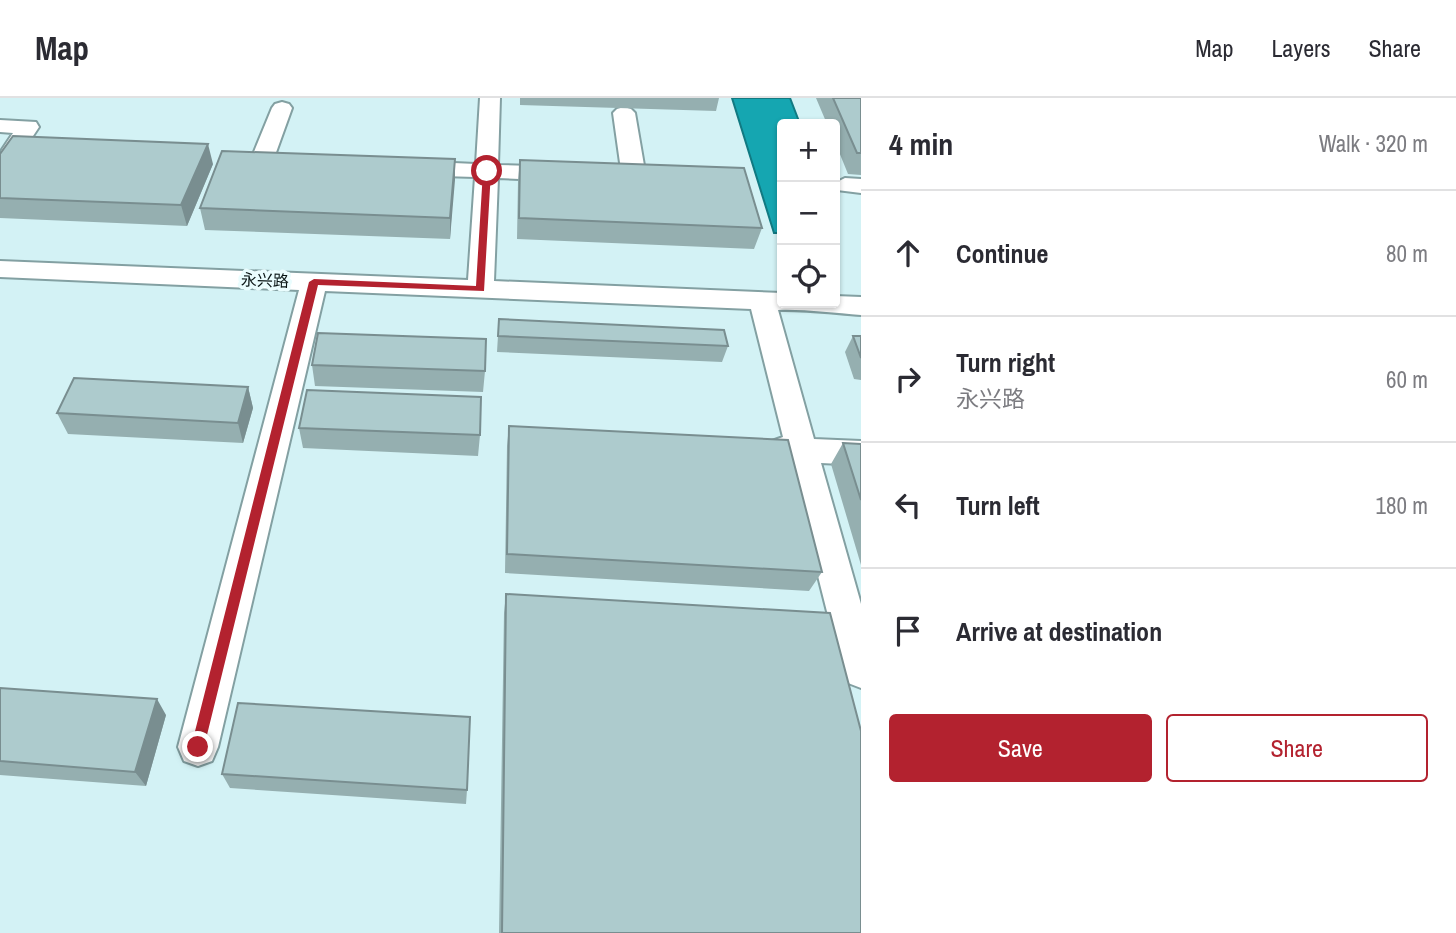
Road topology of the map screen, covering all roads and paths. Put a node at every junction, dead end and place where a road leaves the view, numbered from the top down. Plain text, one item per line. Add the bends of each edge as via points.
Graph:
1 (490, 98) edge
2 (282, 108) dead end
3 (624, 113) dead end
4 (2, 114) edge
5 (53, 152) edge
6 (313, 165) edge
7 (393, 168) edge
8 (487, 171) junction
9 (634, 177) junction
10 (659, 178) edge
11 (0, 269) edge
12 (314, 282) junction
13 (481, 289) junction
14 (772, 301) edge
15 (840, 305) edge
16 (861, 306) edge
17 (748, 448) edge
18 (802, 450) junction
19 (861, 453) edge
20 (861, 671) edge
21 (198, 747) dead end

1 - 8 street
2 - 6 street via 260,164
3 - 9 street
4 - 5 street via 28,127 12,151
7 - 8 street
8 - 9 street
8 - 13 street
9 - 10 street
11 - 12 street, 永兴路
12 - 13 street, 永兴路
12 - 21 street
13 - 14 street, 永兴路
14 - 18 street
15 - 16 street
17 - 18 street
18 - 19 street
18 - 20 street

